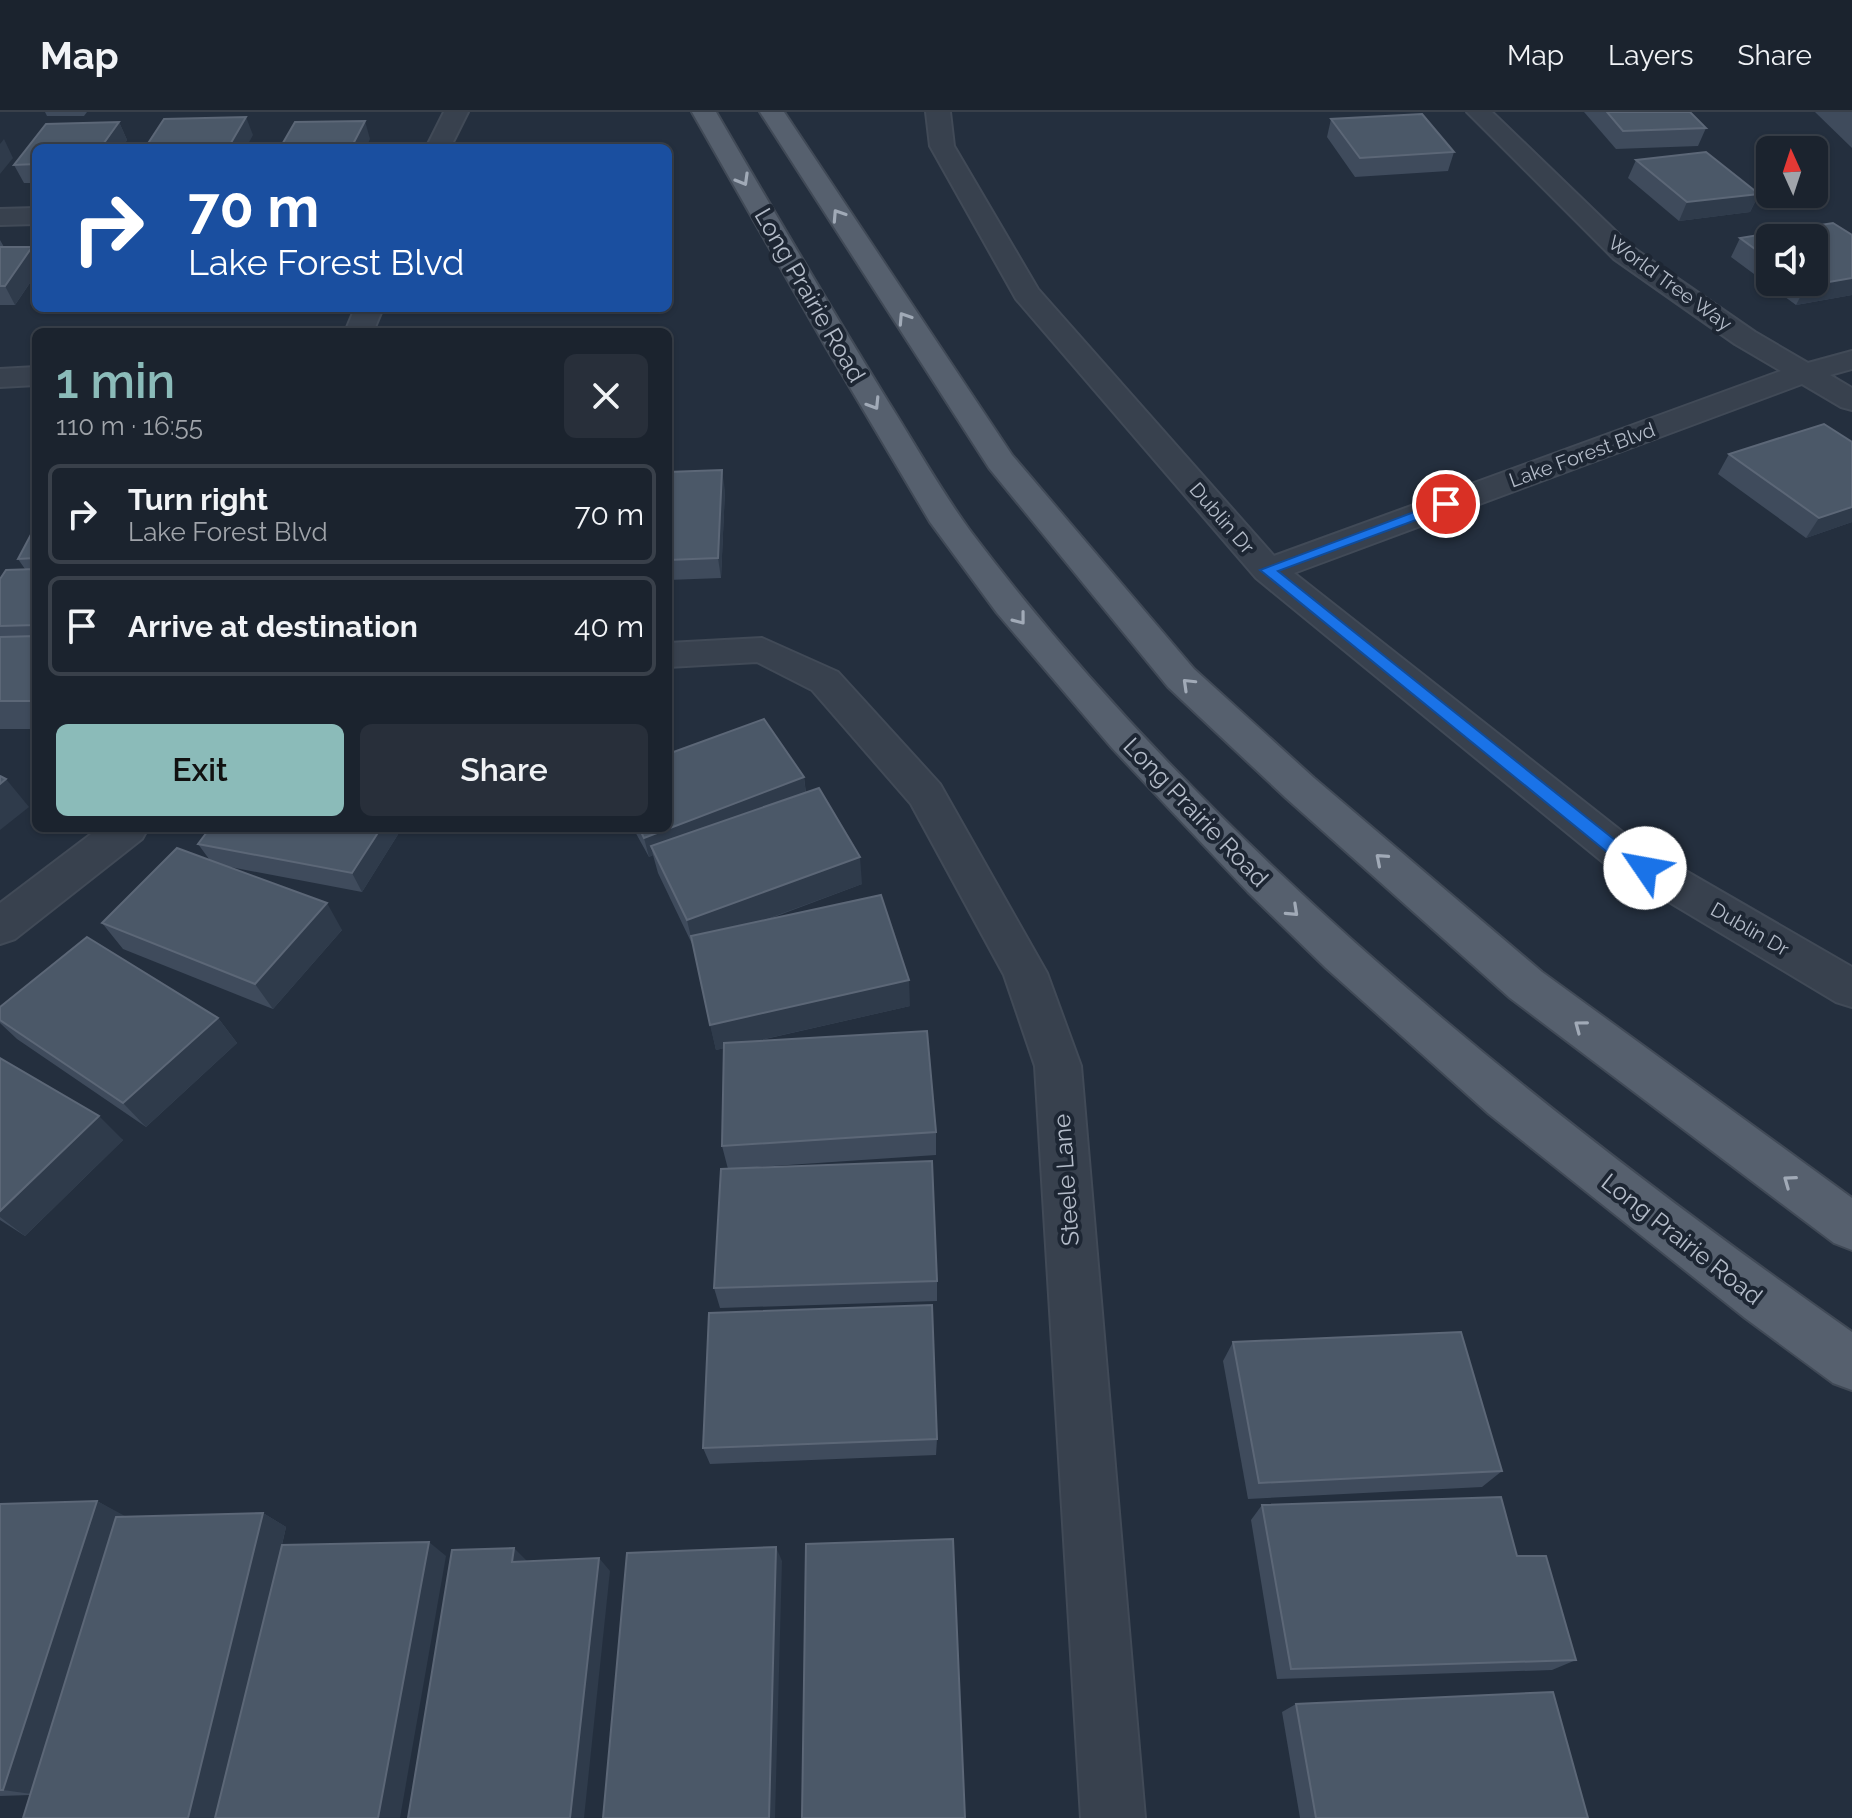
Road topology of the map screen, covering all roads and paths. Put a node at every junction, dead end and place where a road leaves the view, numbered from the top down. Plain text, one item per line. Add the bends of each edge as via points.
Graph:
1 (456, 112) edge
2 (704, 112) edge
3 (772, 112) edge
4 (938, 112) edge
5 (1479, 112) edge
6 (440, 144) edge
7 (32, 216) edge
8 (0, 217) edge
9 (1852, 360) edge
10 (1804, 373) junction
11 (32, 376) edge
12 (0, 378) edge
13 (1852, 401) edge
14 (1268, 570) junction
15 (672, 655) edge
16 (123, 832) edge
17 (0, 927) edge
18 (1852, 989) edge
19 (1852, 1227) edge
20 (1852, 1364) edge
21 (1113, 1818) edge

1 - 6 street
2 -> 20 main road, Long Prairie Road via 953,532 1123,737 1262,882 1393,1004 1557,1143
19 -> 3 main road via 1526,985 1181,678 1000,461
4 - 14 street, Dublin Dr via 942,146 1026,293
5 - 10 street, World Tree Way via 1623,253
7 - 8 street
9 - 10 street, Lake Forest Blvd
10 - 13 street, World Tree Way
10 - 14 street, Lake Forest Blvd
11 - 12 street
14 - 18 street, Dublin Dr via 1619,852
15 - 21 street, Steele Lane via 762,650 825,681 926,794 1025,973 1058,1066
16 - 17 street

